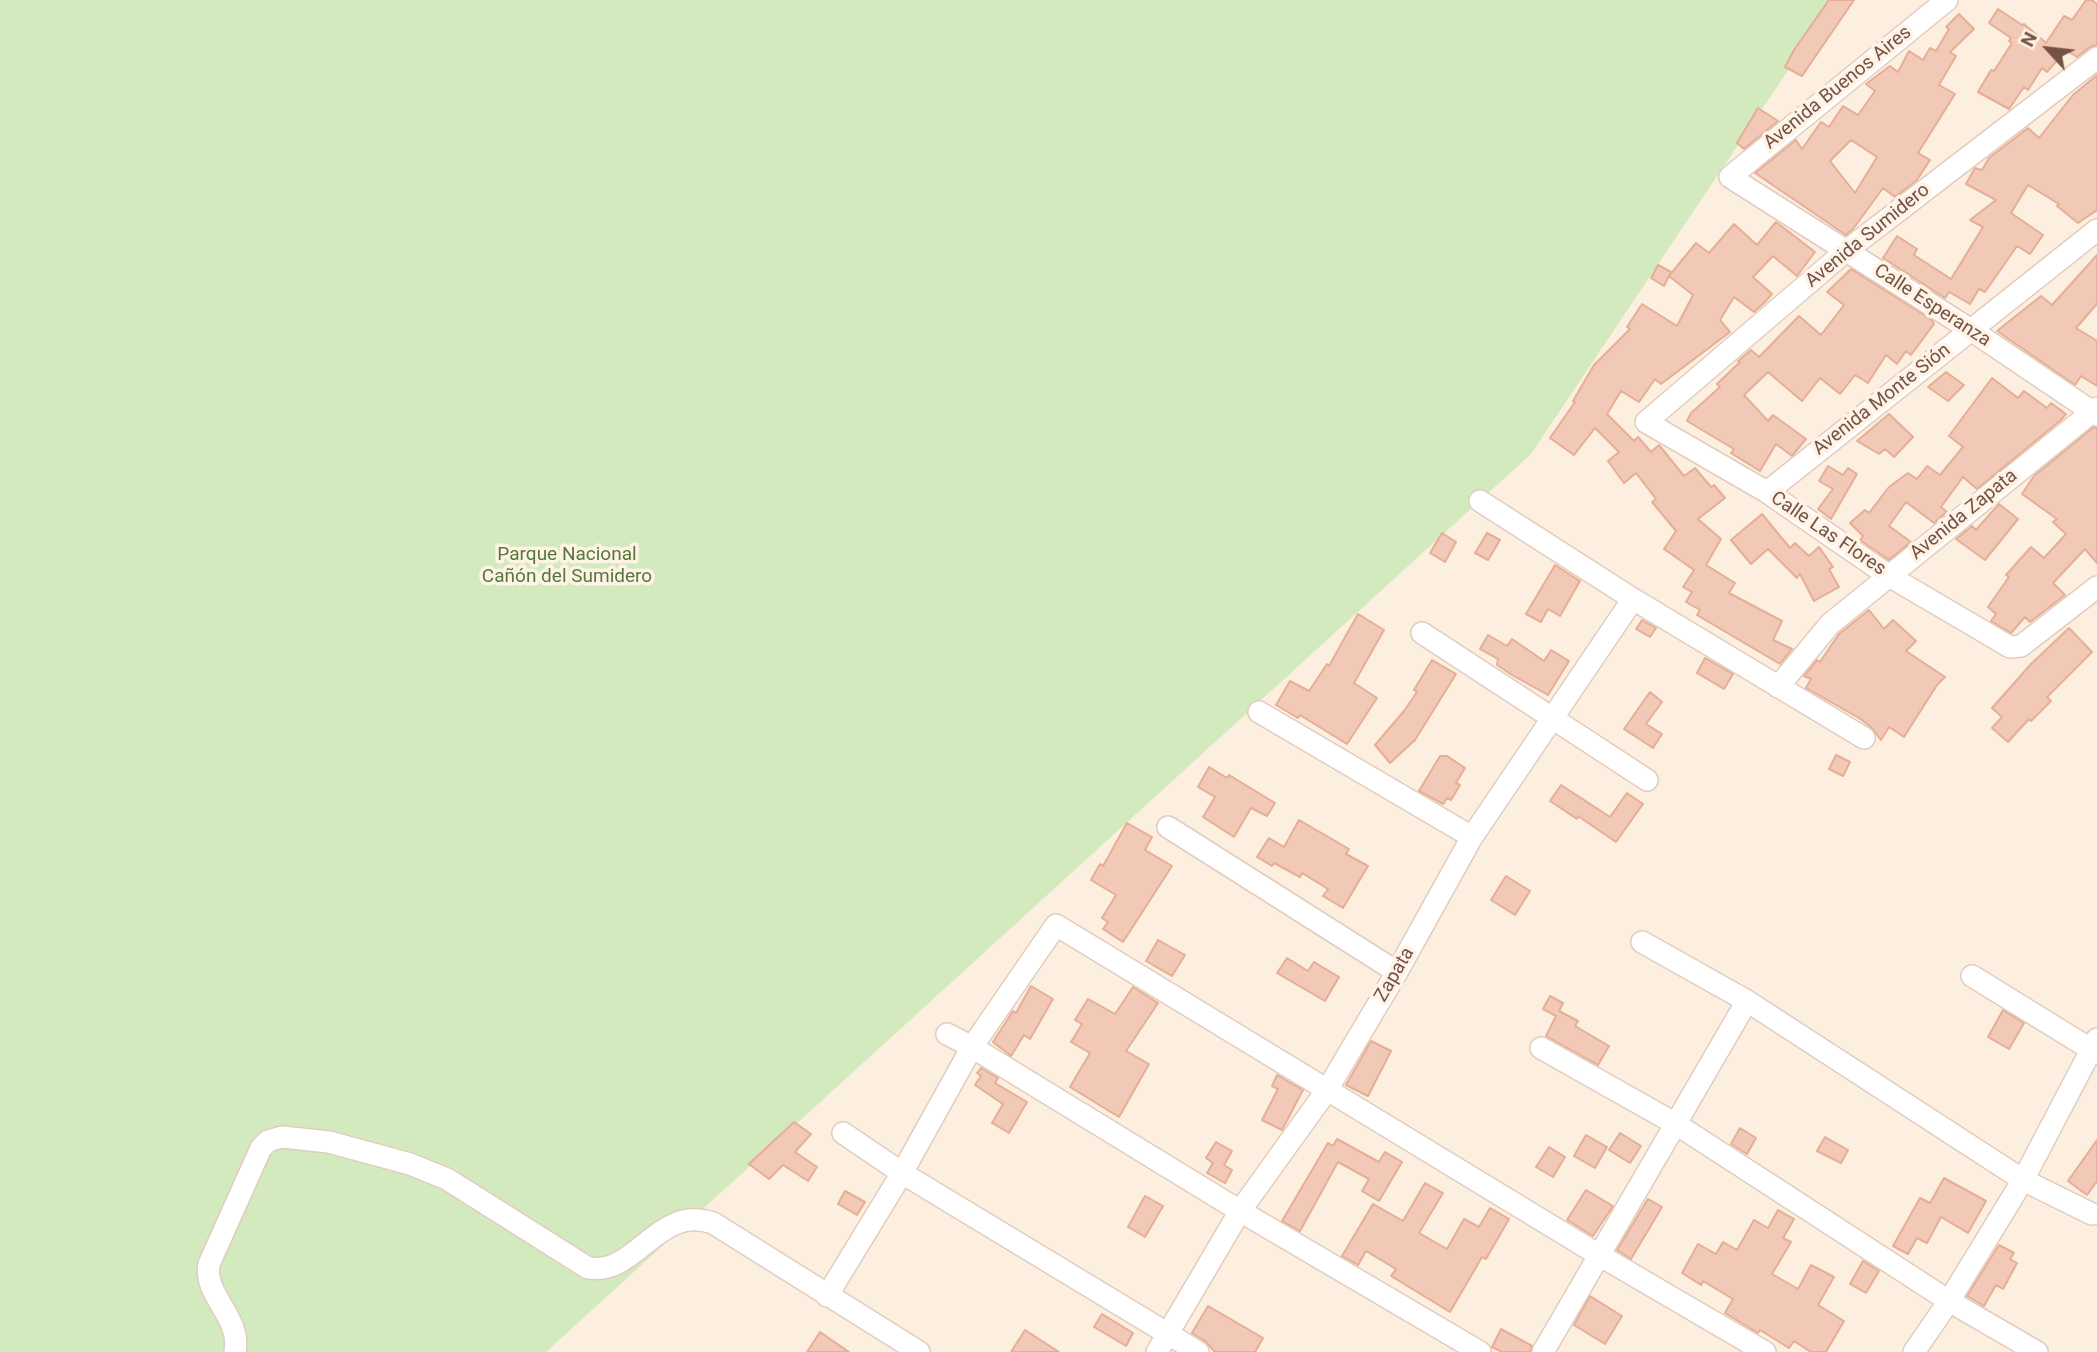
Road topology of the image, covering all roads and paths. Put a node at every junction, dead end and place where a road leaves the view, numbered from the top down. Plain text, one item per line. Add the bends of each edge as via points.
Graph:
1 (1947, 0) edge
2 (2097, 58) edge
3 (1730, 177) joint
4 (2097, 230) edge
5 (1846, 251) junction
6 (1971, 330) junction
7 (2095, 412) edge
8 (1646, 422) joint
9 (1767, 492) junction
10 (1480, 501) dead end
11 (1889, 576) junction
12 (2097, 587) edge
13 (1633, 598) junction
14 (1422, 633) dead end
15 (1778, 687) junction
16 (1259, 712) dead end
17 (1552, 718) junction
18 (1864, 738) dead end
19 (1647, 780) dead end
20 (1168, 827) dead end
21 (1472, 837) junction
22 (1642, 942) dead end
23 (1397, 972) junction
24 (1972, 976) dead end
25 (1747, 1001) junction
26 (947, 1034) dead end
27 (972, 1047) junction
28 (2095, 1047) edge
29 (1541, 1048) dead end
30 (1327, 1090) junction
31 (1676, 1124) junction
32 (843, 1133) dead end
33 (902, 1173) junction
34 (2023, 1180) junction
35 (1240, 1211) junction
36 (2092, 1214) dead end
37 (1599, 1255) junction
38 (827, 1296) junction
39 (1949, 1301) junction
40 (1162, 1343) edge
41 (235, 1352) edge
42 (919, 1352) edge
43 (1198, 1352) edge
44 (1480, 1352) edge
45 (1542, 1352) edge
46 (1765, 1352) edge
47 (1914, 1352) edge
48 (2037, 1352) edge

1 - 3 street, Avenida Buenos Aires
2 - 5 street, Avenida Sumidero
3 - 5 street, Calle Esperanza
4 - 6 street, Avenida Monte Sión
5 - 6 street, Calle Esperanza
5 - 8 street, Avenida Sumidero
6 - 7 street, Calle Esperanza
6 - 9 street, Avenida Monte Sión
7 - 11 street, Avenida Zapata
8 - 9 street, Calle Las Flores
9 - 11 street, Calle Las Flores
10 - 13 street
11 - 12 street, Calle Las Flores via 2010,648 2021,646
11 - 15 street, Avenida Zapata via 1830,624
13 - 15 street
13 - 17 street, Zapata
14 - 17 street
15 - 18 street
16 - 21 street
17 - 19 street
17 - 21 street, Zapata
20 - 23 street
21 - 23 street, Zapata
22 - 25 street
23 - 30 street, Zapata
24 - 28 street
25 - 31 street
25 - 34 street
26 - 27 street
27 - 30 street via 1056,925
27 - 33 street
27 - 35 street
28 - 34 street
29 - 31 street
30 - 35 street, Zapata
30 - 37 street
31 - 37 street
31 - 39 street
32 - 33 street
33 - 38 street
33 - 40 street
34 - 36 street
34 - 39 street
35 - 40 street, Zapata
35 - 44 street
37 - 45 street
37 - 46 street
38 - 41 street via 700,1219 670,1225 607,1268 587,1268 447,1178 329,1142 282,1137 261,1148 209,1264 209,1281 231,1319
38 - 42 street
39 - 47 street
39 - 48 street
40 - 43 street

